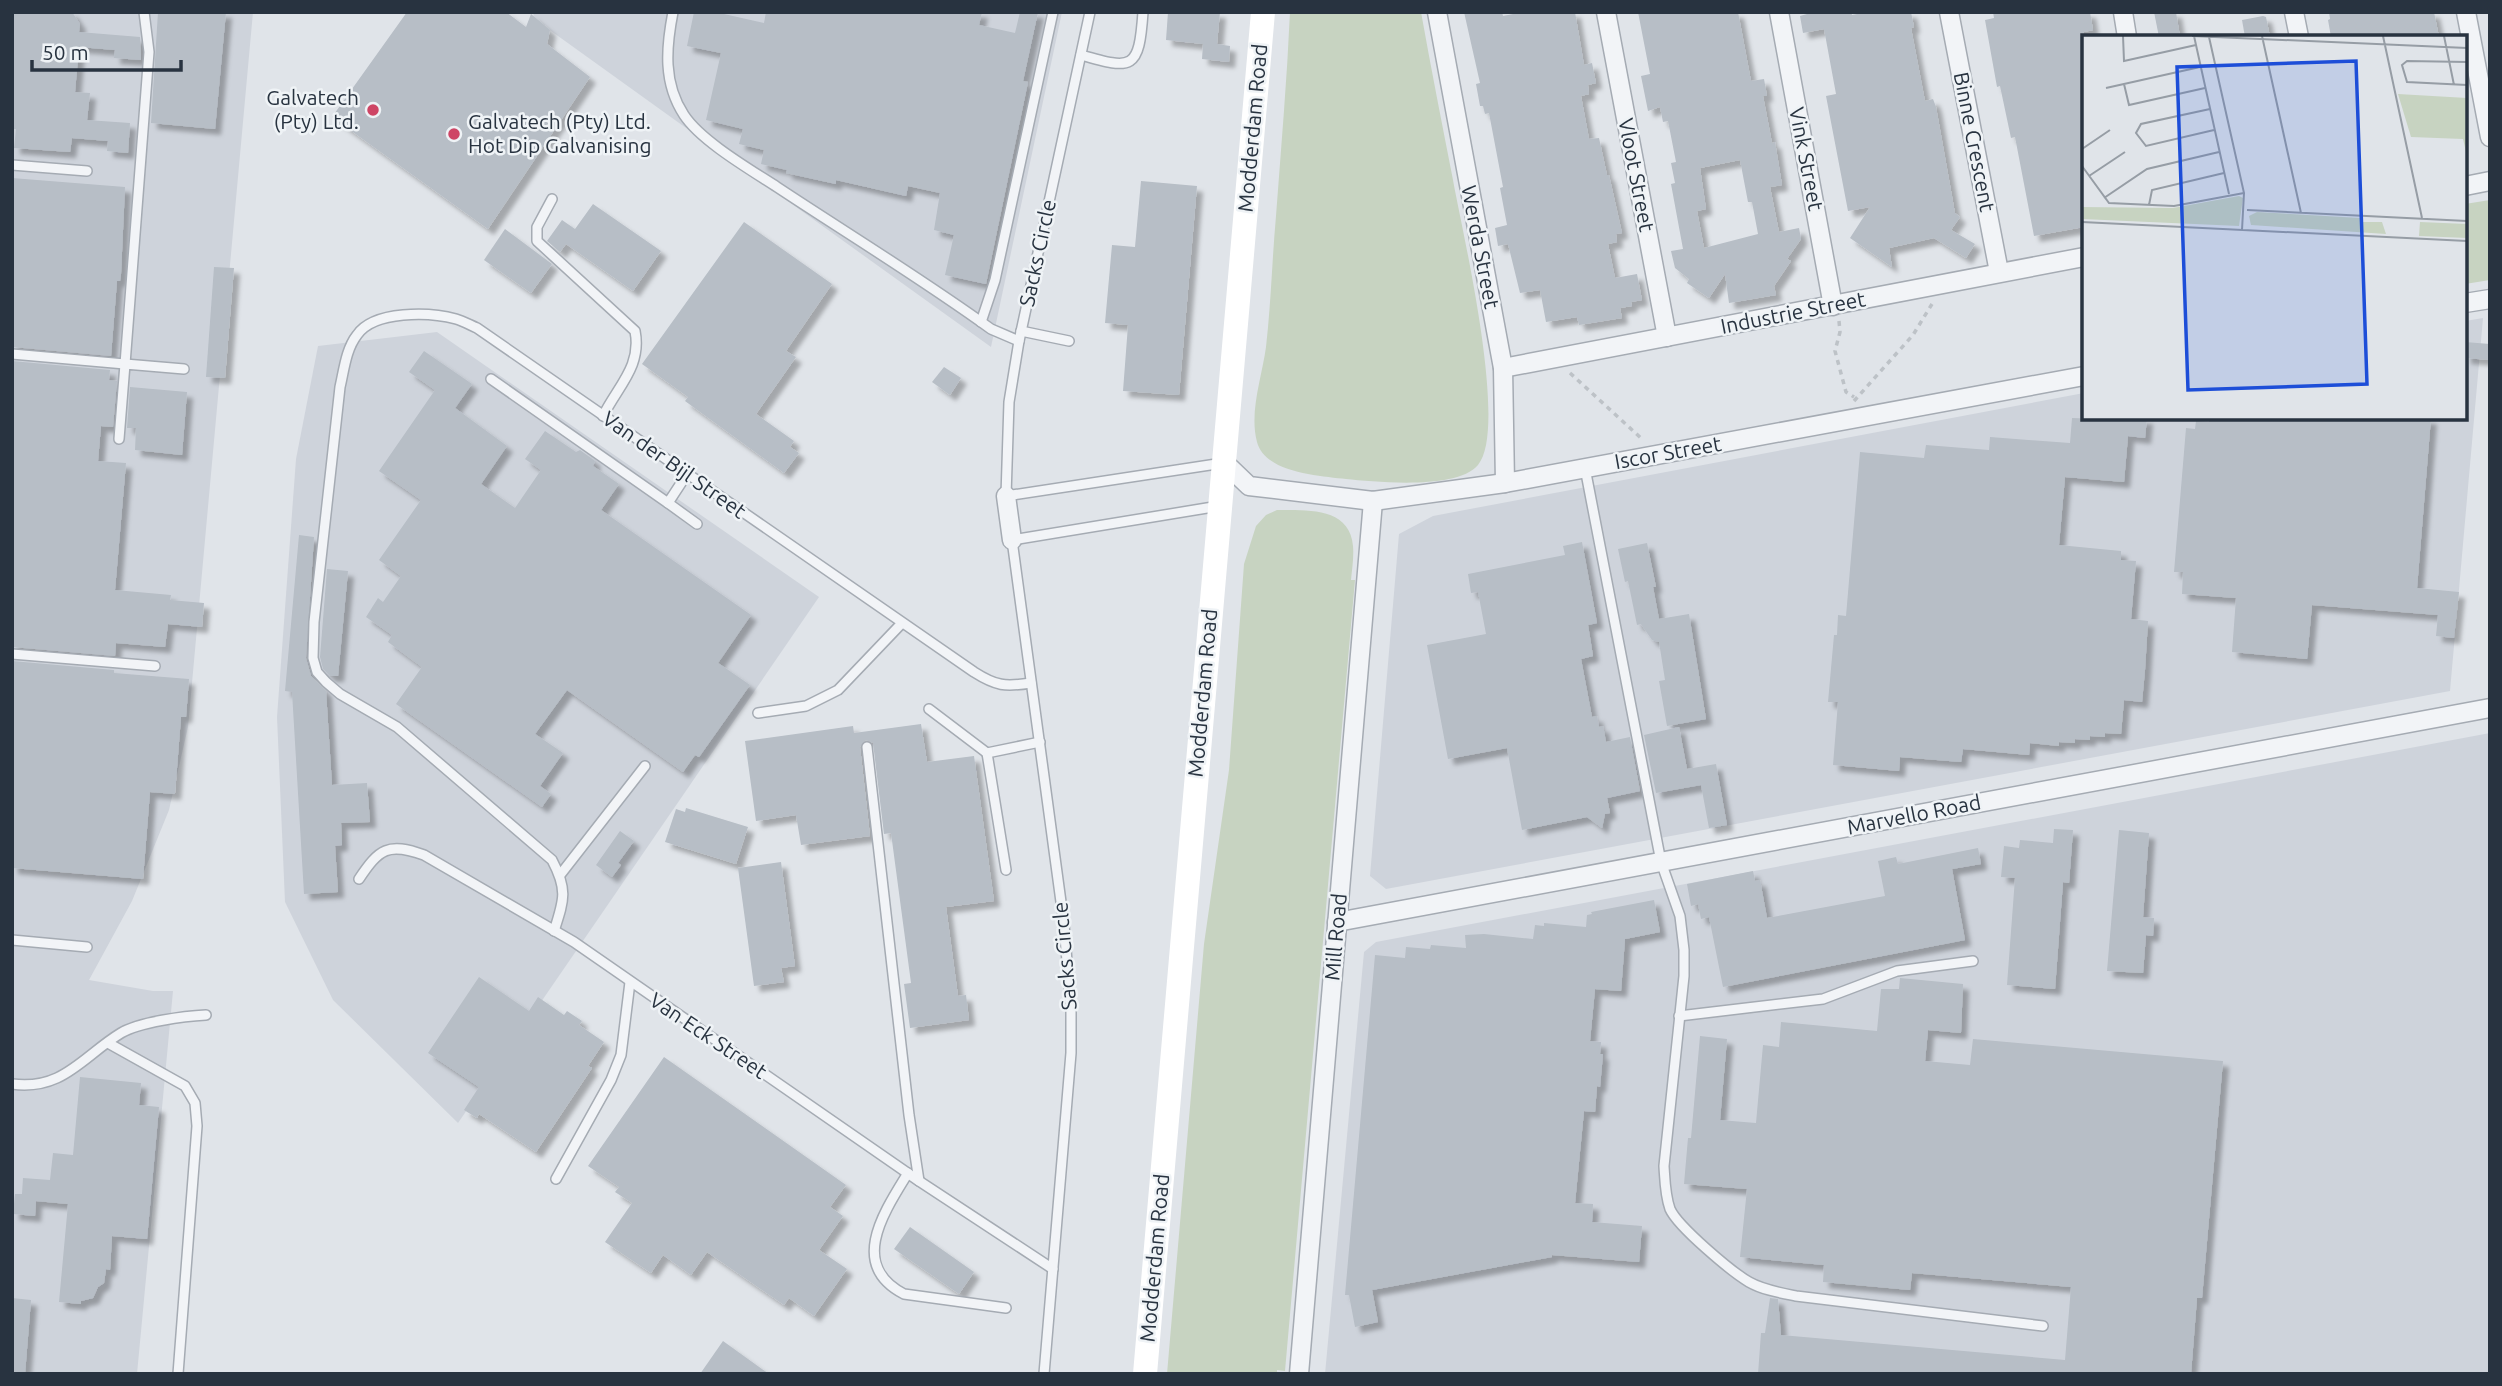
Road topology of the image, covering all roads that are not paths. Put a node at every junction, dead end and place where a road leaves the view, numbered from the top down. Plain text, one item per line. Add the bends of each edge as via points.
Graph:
1 (145, 12) edge
2 (673, 12) edge
3 (1054, 12) edge
4 (1090, 12) edge
5 (1143, 12) edge
6 (1263, 12) edge
7 (1437, 12) edge
8 (1606, 12) edge
9 (1779, 12) edge
10 (1949, 12) edge
11 (2123, 12) edge
12 (2294, 12) edge
13 (2466, 12) edge
14 (2127, 35) edge
15 (2299, 35) edge
16 (1081, 55) junction
17 (2490, 137) edge
18 (12, 165) edge
19 (87, 171) dead end
20 (2490, 181) edge
21 (2467, 186) edge
22 (552, 199) dead end
23 (2082, 257) edge
24 (1999, 272) junction
25 (2490, 299) edge
26 (2467, 303) edge
27 (1833, 306) junction
28 (981, 322) junction
29 (1020, 336) junction
30 (1667, 337) junction
31 (1069, 341) dead end
32 (12, 354) edge
33 (125, 364) junction
34 (1503, 368) junction
35 (184, 369) dead end
36 (2082, 376) edge
37 (491, 379) dead end
38 (603, 416) junction
39 (119, 439) dead end
40 (1225, 463) junction
41 (1585, 468) junction
42 (687, 474) junction
43 (1505, 483) junction
44 (1249, 486) junction
45 (1006, 496) junction
46 (1373, 500) junction
47 (668, 503) junction
48 (1221, 506) junction
49 (697, 524) dead end
50 (1012, 540) junction
51 (902, 623) junction
52 (12, 654) edge
53 (155, 666) dead end
54 (1031, 683) junction
55 (2490, 708) edge
56 (929, 709) dead end
57 (758, 713) dead end
58 (1040, 742) junction
59 (867, 747) dead end
60 (987, 753) junction
61 (645, 766) dead end
62 (1661, 862) junction
63 (1006, 870) dead end
64 (560, 874) junction
65 (359, 879) dead end
66 (1338, 922) junction
67 (554, 931) junction
68 (12, 940) edge
69 (87, 947) dead end
70 (1973, 961) dead end
71 (630, 982) junction
72 (206, 1015) dead end
73 (1679, 1016) junction
74 (108, 1043) junction
75 (12, 1084) edge
76 (908, 1173) junction
77 (556, 1179) dead end
78 (919, 1181) junction
79 (1054, 1269) junction
80 (1006, 1308) dead end
81 (2043, 1326) dead end
82 (178, 1374) edge
83 (1044, 1374) edge
84 (1145, 1374) edge
85 (1299, 1374) edge

1 - 33 lane via 149,52
2 - 28 lane via 666,47 668,75 685,117 742,164
3 - 28 lane via 995,280
4 - 16 lane, Sacks Circle
5 - 16 lane via 1137,53 1128,63 1116,65
6 - 40 street, Modderdam Road
7 - 34 street, Werda Street
8 - 30 street, Vloot Street
9 - 27 street, Vink Street
10 - 24 street, Binne Crescent
11 - 14 street
12 - 15 street
13 - 17 street
16 - 29 lane, Sacks Circle
18 - 19 lane
20 - 21 street
22 - 38 lane via 537,227 537,241 635,331 635,363
23 - 24 street, Industrie Street
24 - 27 street, Industrie Street
25 - 26 street
27 - 30 street, Industrie Street
28 - 29 lane
29 - 31 lane
29 - 45 lane, Sacks Circle via 1009,402
30 - 34 street, Industrie Street
32 - 33 lane
33 - 35 lane
33 - 39 lane
34 - 43 street, Werda Street
36 - 41 street, Iscor Street
37 - 47 lane
38 - 42 lane, Van der Bijl Street
38 - 64 lane, Van der Bijl Street via 477,328 457,319 386,317 366,324 347,355 340,387 314,622 317,673 340,694 397,727 552,860
40 - 44 street
40 - 45 lane
40 - 48 street, Modderdam Road
41 - 43 street, Iscor Street
41 - 62 lane
42 - 47 lane
42 - 51 lane, Van der Bijl Street
43 - 46 street, Iscor Street
44 - 46 street, Iscor Street
44 - 48 street
45 - 50 street, Sacks Circle
46 - 66 street, Mill Road
47 - 49 lane
48 - 50 lane
48 - 84 street, Modderdam Road
50 - 54 lane, Sacks Circle
51 - 54 lane, Van der Bijl Street via 993,684
51 - 57 lane via 838,690 806,706
52 - 53 lane
54 - 58 lane, Sacks Circle
55 - 62 street, Marvello Road
56 - 60 lane
58 - 60 lane
58 - 79 lane, Sacks Circle via 1065,924 1071,1012
59 - 78 lane
60 - 63 lane
61 - 64 lane
62 - 66 street, Marvello Road
62 - 73 lane via 1680,916 1684,976
64 - 67 lane via 564,901
65 - 67 lane, Van Eck Street via 379,852 405,848
66 - 85 street, Mill Road
67 - 71 lane, Van Eck Street
68 - 69 lane
70 - 73 lane via 1896,971 1823,999
71 - 76 lane, Van Eck Street
71 - 77 lane via 621,1055
72 - 74 lane via 124,1031
73 - 81 lane via 1665,1193 1674,1217 1733,1272 1751,1284 1796,1296
74 - 75 lane via 46,1084
74 - 82 lane via 185,1086 195,1103
76 - 78 lane, Van Eck Street
76 - 80 lane via 877,1229 879,1273 889,1286 904,1294
78 - 79 lane, Van Eck Street
79 - 83 lane, Sacks Circle

